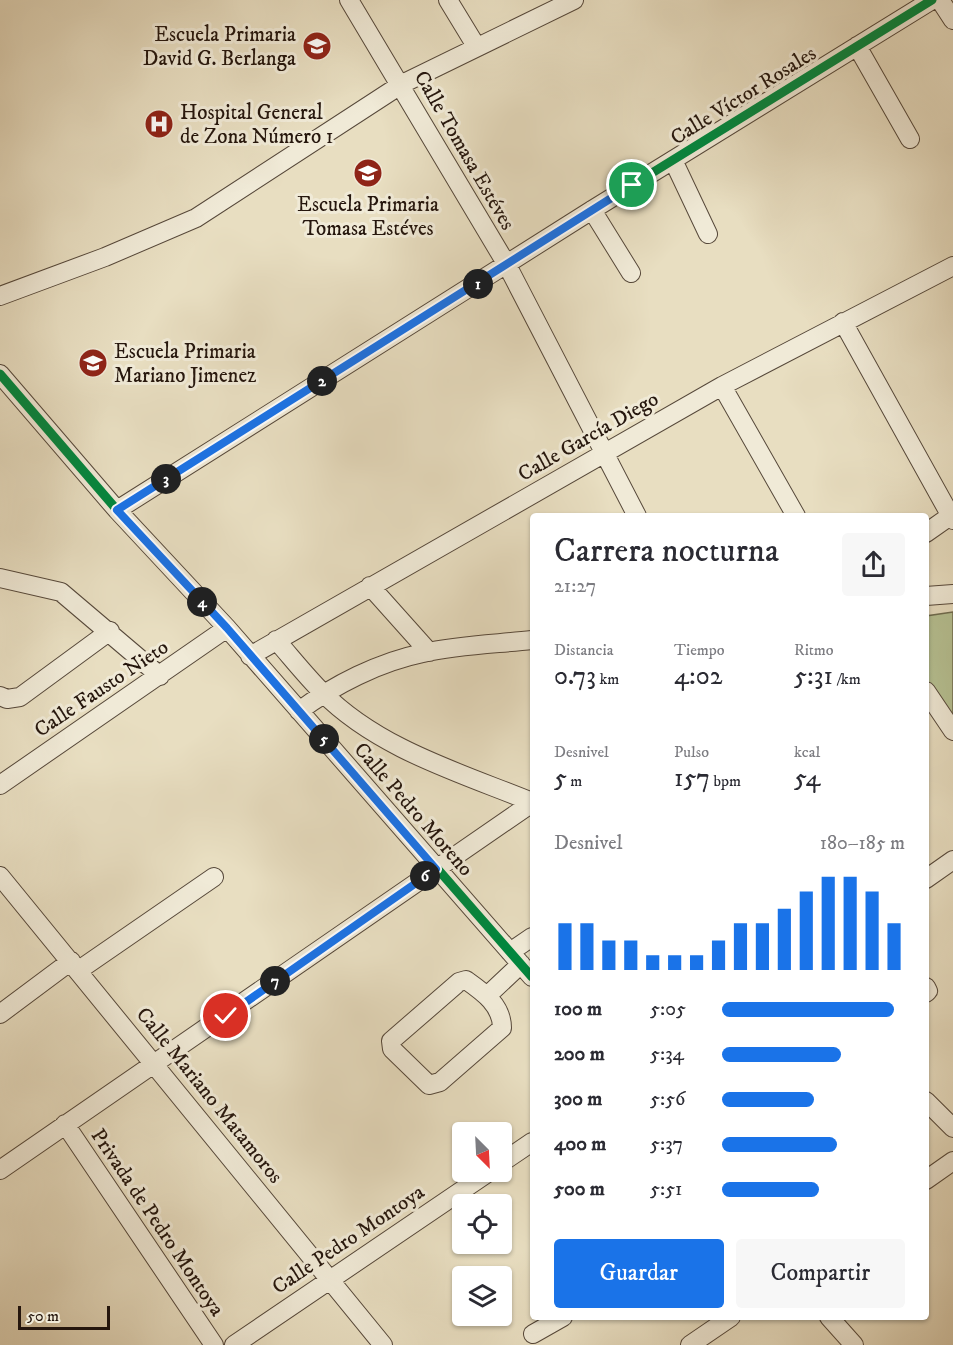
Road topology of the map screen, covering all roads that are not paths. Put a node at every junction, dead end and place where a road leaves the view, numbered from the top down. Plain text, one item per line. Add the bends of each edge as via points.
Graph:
1 (349, 0) edge
2 (448, 0) edge
3 (459, 0) edge
4 (932, 0) edge
5 (940, 0) edge
6 (562, 2) edge
7 (953, 20) edge
8 (481, 44) junction
9 (857, 46) junction
10 (402, 84) junction
11 (910, 139) dead end
12 (673, 160) junction
13 (592, 210) junction
14 (708, 234) dead end
15 (507, 265) junction
16 (953, 266) edge
17 (631, 273) dead end
18 (0, 296) edge
19 (843, 322) junction
20 (0, 374) edge
21 (722, 386) junction
22 (604, 453) junction
23 (117, 510) junction
24 (635, 513) edge
25 (794, 513) edge
26 (952, 517) edge
27 (929, 531) edge
28 (0, 578) edge
29 (370, 586) junction
30 (953, 594) edge
31 (929, 596) edge
32 (227, 628) junction
33 (110, 631) junction
34 (276, 640) junction
35 (530, 640) edge
36 (429, 652) junction
37 (250, 656) junction
38 (160, 676) junction
39 (323, 694) junction
40 (929, 695) edge
41 (0, 696) edge
42 (299, 711) junction
43 (953, 731) edge
44 (0, 784) edge
45 (530, 802) edge
46 (530, 804) edge
47 (953, 860) edge
48 (436, 869) junction
49 (0, 876) edge
50 (214, 877) dead end
51 (929, 877) edge
52 (530, 942) edge
53 (521, 964) edge
54 (75, 966) junction
55 (488, 995) junction
56 (0, 1014) edge
57 (156, 1065) junction
58 (930, 1112) edge
59 (65, 1124) junction
60 (953, 1128) edge
61 (530, 1143) edge
62 (512, 1156) edge
63 (953, 1161) edge
64 (0, 1170) edge
65 (929, 1178) edge
66 (474, 1182) edge
67 (331, 1278) junction
68 (558, 1320) edge
69 (727, 1320) edge
70 (831, 1320) edge
71 (532, 1334) dead end
72 (850, 1344) edge
73 (214, 1345) edge
74 (234, 1345) edge
75 (384, 1345) edge
76 (690, 1345) edge

1 - 10 street, Calle Tomasa Estéves
2 - 8 street
3 - 8 street
4 - 9 street, Calle Víctor Rosales
5 - 7 street
6 - 8 street
8 - 10 street
9 - 11 street
9 - 12 street, Calle Víctor Rosales
10 - 15 street, Calle Tomasa Estéves
10 - 18 street via 196,218
12 - 13 street, Calle Víctor Rosales
12 - 14 street
13 - 15 street, Calle Víctor Rosales
13 - 17 street
15 - 22 street, Calle Tomasa Estéves
15 - 23 street, Calle Víctor Rosales
16 - 19 street, Calle García Diego
19 - 21 street, Calle García Diego
19 - 26 street
20 - 23 street, Calle Pedro Moreno
21 - 22 street, Calle García Diego
21 - 25 street
22 - 24 street, Calle Tomasa Estéves
22 - 29 street, Calle García Diego
23 - 32 street, Calle Pedro Moreno
26 - 27 street
28 - 33 street via 61,592
29 - 34 street, Calle García Diego
29 - 36 street
30 - 31 street
32 - 37 street, Calle Pedro Moreno
32 - 38 street, Calle Fausto Nieto
33 - 38 street
33 - 41 street via 20,697
34 - 37 street, Calle García Diego
34 - 39 street
35 - 36 street
36 - 39 street via 388,663
37 - 42 street, Calle Pedro Moreno
38 - 44 street, Calle Fausto Nieto
39 - 42 street
39 - 45 street via 379,736
40 - 43 street
42 - 48 street, Calle Pedro Moreno
46 - 48 street
47 - 51 street
48 - 53 street, Calle Pedro Moreno
48 - 57 street
49 - 54 street, Calle Mariano Matamoros
50 - 54 street
52 - 53 street
53 - 55 street
54 - 56 street
54 - 57 street, Calle Mariano Matamoros
55 - 55 street via 502,1019 502,1028 440,1083 429,1084 392,1049 391,1041 459,982 466,980
57 - 59 street
57 - 67 street, Calle Mariano Matamoros
58 - 60 street
59 - 64 street
59 - 73 street, Privada de Pedro Montoya
61 - 62 street
63 - 65 street
66 - 67 street, Calle Pedro Montoya
67 - 74 street, Calle Pedro Montoya
67 - 75 street, Calle Mariano Matamoros
68 - 71 street
69 - 76 street
70 - 72 street

